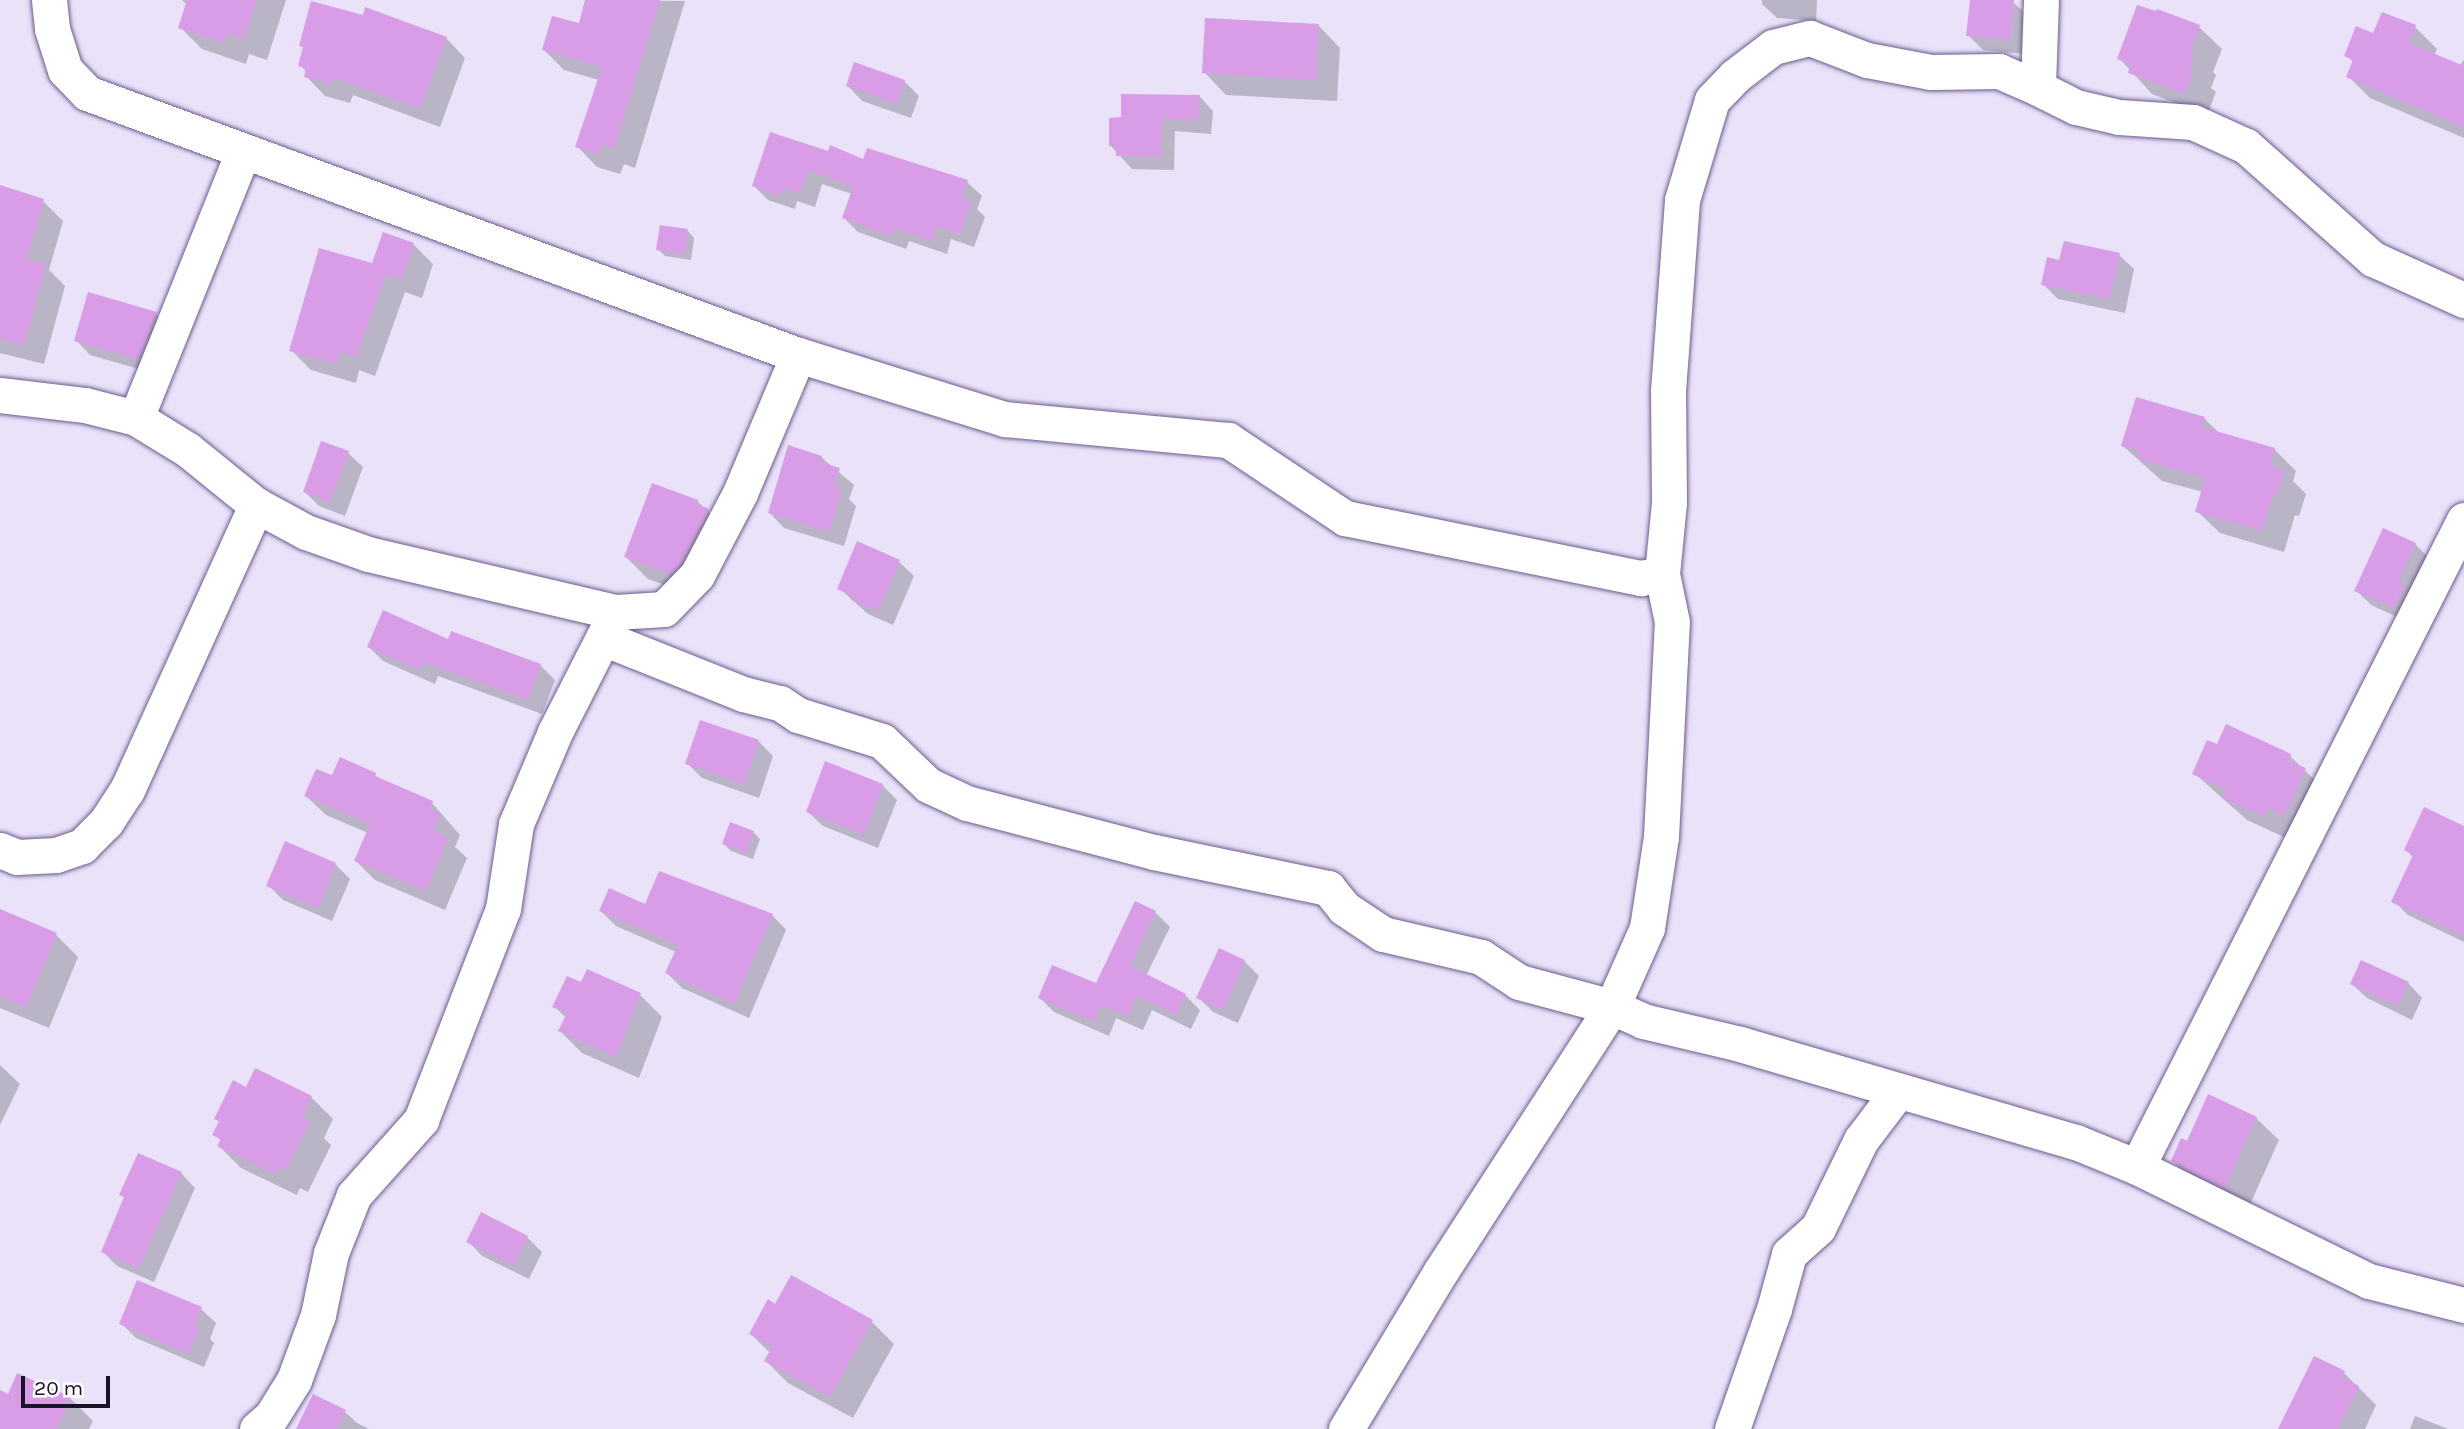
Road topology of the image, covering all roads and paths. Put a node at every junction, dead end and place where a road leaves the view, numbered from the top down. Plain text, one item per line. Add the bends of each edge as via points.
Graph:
1 (49, 0) edge
2 (2041, 0) edge
3 (2038, 88) junction
4 (243, 152) junction
5 (2464, 300) edge
6 (798, 355) junction
7 (0, 395) edge
8 (136, 418) junction
9 (256, 505) junction
10 (2464, 520) edge
11 (1662, 574) junction
12 (609, 625) junction
13 (0, 850) edge
14 (1612, 1007) junction
15 (1898, 1091) junction
16 (2137, 1167) junction
17 (2464, 1305) edge
18 (257, 1429) edge
19 (1346, 1429) edge
20 (1732, 1429) edge

1 - 4 street via 52,29 65,70 87,93
2 - 3 street
3 - 5 street via 2076,107 2119,117 2193,122 2246,146 2373,259
3 - 11 street via 1998,71 1931,72 1867,60 1810,38 1773,47 1712,100 1682,200 1668,391 1669,502
4 - 6 street
4 - 8 street
6 - 11 street via 1006,419 1228,440 1345,517 1641,578
6 - 12 street via 740,493 697,576 664,609
7 - 8 street via 85,405
8 - 9 street via 188,450
9 - 12 street via 306,532 368,554
9 - 13 street via 127,790 106,822 82,846 56,855 17,857
10 - 16 street
11 - 14 street via 1672,622 1661,837 1647,928
12 - 14 street via 743,694 882,741 928,785 967,803 1154,852 1328,888 1344,908 1383,934 1481,957 1519,982
12 - 18 street via 555,732 516,824 502,909 421,1120 354,1195 331,1253 318,1315 294,1380 271,1417
14 - 15 street via 1643,1021
14 - 19 street via 1441,1271
15 - 16 street via 2076,1142
15 - 20 street via 1861,1140 1818,1228 1789,1254
16 - 17 street via 2370,1281

